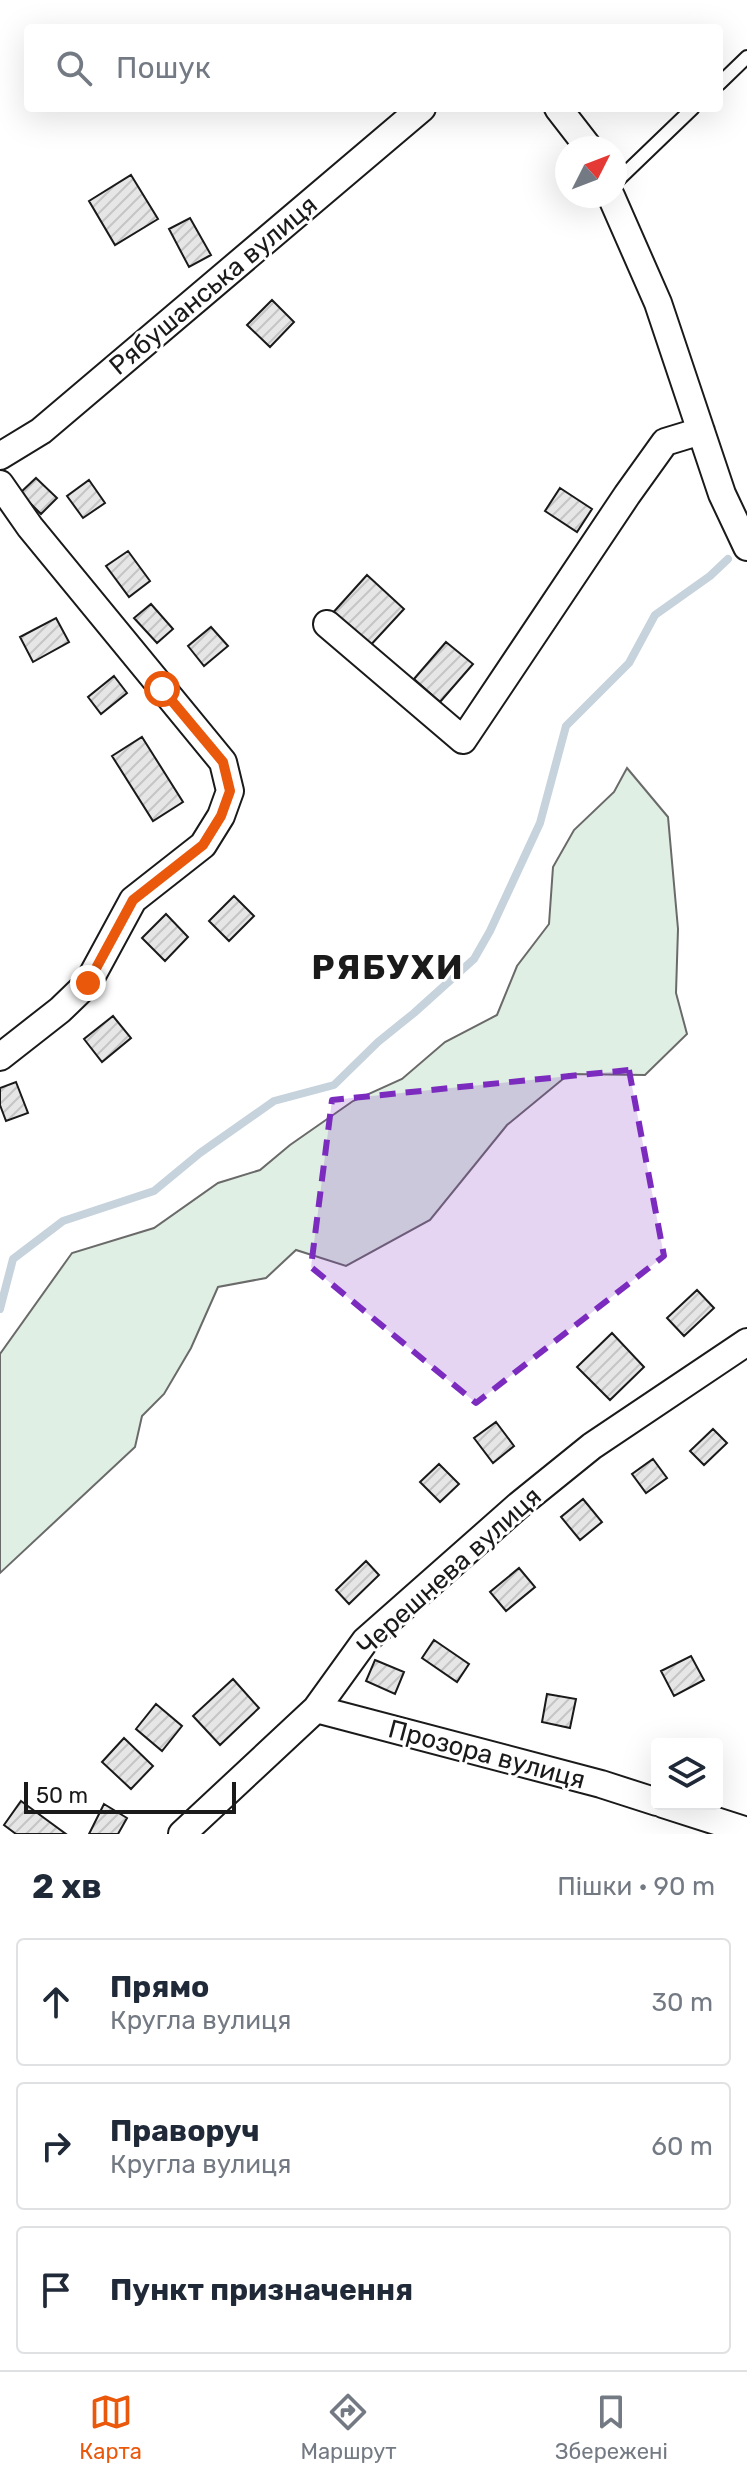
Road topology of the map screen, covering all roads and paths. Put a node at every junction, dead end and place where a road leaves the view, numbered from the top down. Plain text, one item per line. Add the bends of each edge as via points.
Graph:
1 (747, 57) edge
2 (723, 80) edge
3 (417, 112) edge
4 (561, 112) edge
5 (689, 112) edge
6 (580, 136) edge
7 (627, 171) edge
8 (616, 208) edge
9 (701, 431) junction
10 (0, 456) edge
11 (0, 484) edge
12 (747, 547) edge
13 (327, 624) dead end
14 (0, 1057) edge
15 (747, 1342) edge
16 (316, 1709) junction
17 (651, 1800) edge
18 (682, 1810) edge
19 (747, 1831) edge
20 (182, 1834) edge

1 - 2 lane
3 - 10 street, Рябушанська вулиця via 41,431
4 - 6 street
5 - 7 lane
8 - 9 street via 658,303
9 - 12 street
9 - 13 street via 665,442 463,740
11 - 14 street via 223,762 230,791 203,845 133,900 88,983
15 - 16 street, Черешнева вулиця via 592,1446 519,1505 365,1641
16 - 17 street, Прозора вулиця
16 - 20 street, Черешнева вулиця
18 - 19 street, Прозора вулиця

